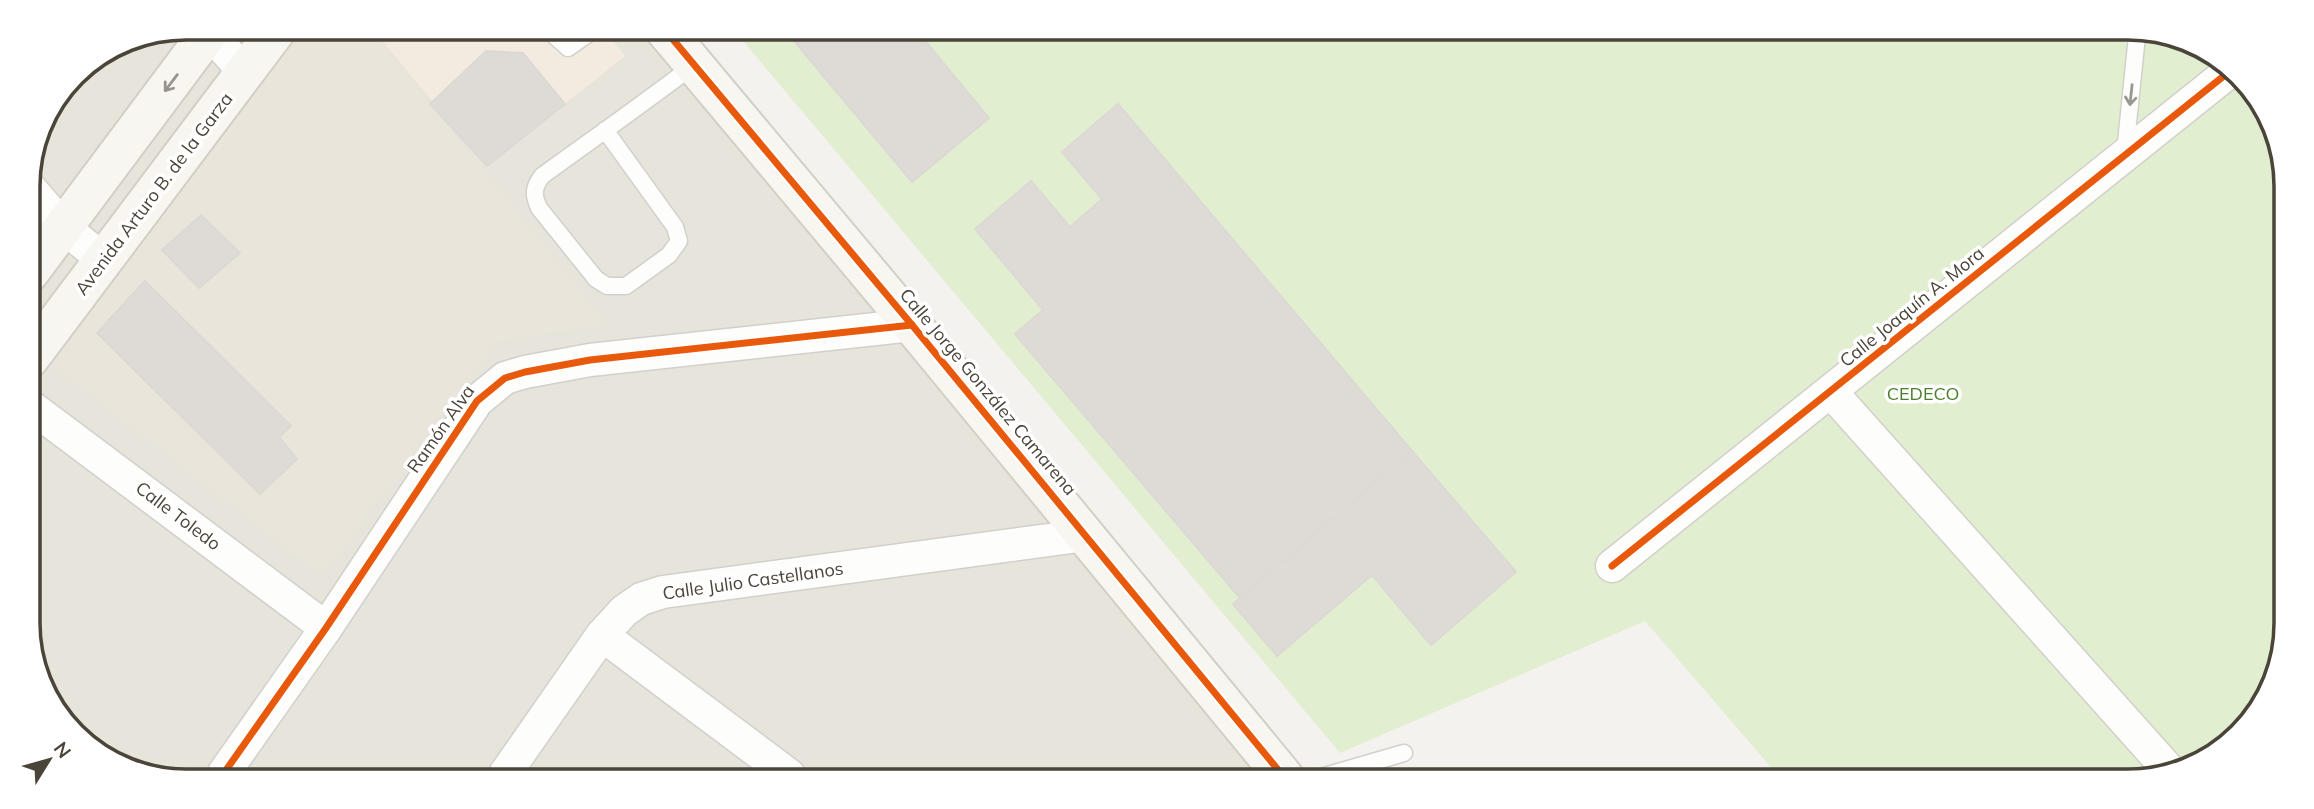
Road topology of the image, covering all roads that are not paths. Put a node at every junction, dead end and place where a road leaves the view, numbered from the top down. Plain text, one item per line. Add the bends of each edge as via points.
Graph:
1 (2137, 40) edge
2 (200, 41) edge
3 (219, 41) edge
4 (269, 41) edge
5 (560, 41) edge
6 (577, 41) edge
7 (674, 41) edge
8 (694, 65) junction
9 (245, 73) junction
10 (2224, 76) edge
11 (605, 130) junction
12 (2125, 155) junction
13 (41, 202) edge
14 (63, 227) junction
15 (41, 257) edge
16 (104, 260) junction
17 (912, 325) junction
18 (41, 344) edge
19 (1832, 393) junction
20 (40, 414) edge
21 (1086, 535) junction
22 (1612, 566) dead end
23 (326, 628) junction
24 (602, 635) junction
25 (1404, 753) dead end
26 (2164, 764) edge
27 (1277, 768) edge
28 (1353, 768) edge
29 (227, 769) edge
30 (509, 769) edge
31 (781, 769) edge

1 -> 12 lane
2 -> 14 street
3 - 9 street
4 - 9 street, Avenida Arturo B. de la Garza
5 - 6 lane via 568,47
7 - 8 street, Calle Jorge González Camarena
8 - 11 lane
8 - 17 street, Calle Jorge González Camarena
9 - 16 street, Avenida Arturo B. de la Garza
10 - 12 street, Calle Joaquín A. Mora
11 - 11 lane via 542,176 534,196 596,279 617,288 658,263 679,241 675,227
12 - 19 street, Calle Joaquín A. Mora
13 - 14 street
14 - 15 street
14 - 16 street
16 - 18 street, Avenida Arturo B. de la Garza
17 - 21 street, Calle Jorge González Camarena
17 - 23 street, Ramón Alva via 590,360 505,378 477,401
19 - 22 street, Calle Joaquín A. Mora
19 - 26 street
20 - 23 street, Calle Toledo
21 - 24 street, Calle Julio Castellanos via 663,592 641,599
21 - 27 street, Calle Jorge González Camarena
23 - 29 street, Ramón Alva
24 - 30 street, Calle Julio Castellanos
24 - 31 street
25 - 28 lane

